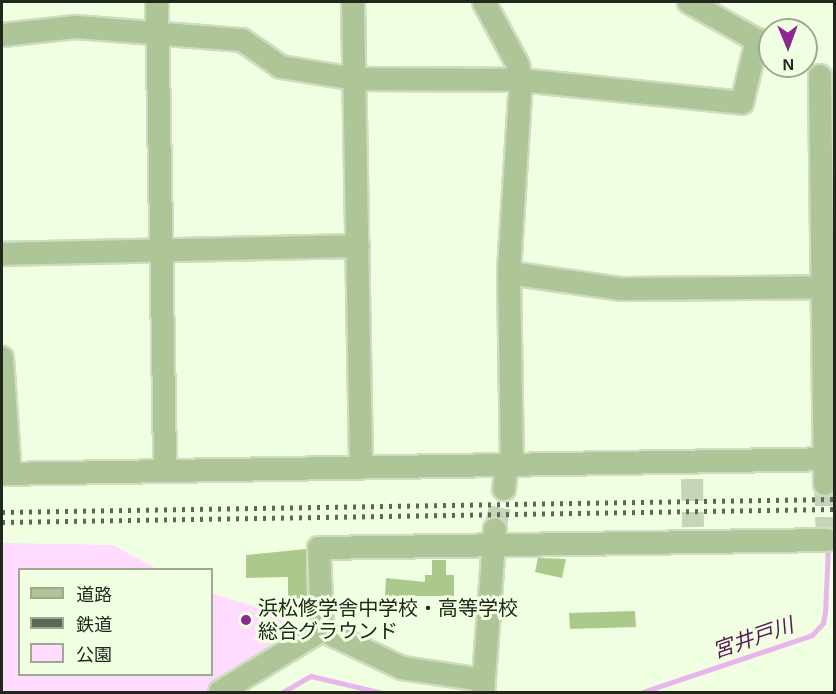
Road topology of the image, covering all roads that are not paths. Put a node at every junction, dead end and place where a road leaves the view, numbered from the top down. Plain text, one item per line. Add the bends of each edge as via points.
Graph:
1 (157, 2) edge
2 (353, 2) edge
3 (484, 2) edge
4 (688, 2) edge
5 (2, 35) edge
6 (157, 35) junction
7 (758, 41) edge
8 (758, 58) edge
9 (819, 73) edge
10 (355, 79) junction
11 (521, 80) junction
12 (358, 246) junction
13 (161, 250) junction
14 (2, 254) edge
15 (509, 273) junction
16 (828, 287) edge
17 (2, 358) edge
18 (830, 459) edge
19 (509, 463) junction
20 (361, 466) junction
21 (165, 471) junction
22 (6, 474) edge
23 (825, 484) tunnel mouth
24 (504, 489) tunnel mouth
25 (493, 538) junction
26 (828, 540) dead end
27 (322, 630) junction
28 (483, 686) edge
29 (220, 693) edge

1 - 6 street
2 - 10 street
3 - 11 street via 518,65
4 - 7 street
5 - 6 street via 75,27
6 - 10 street via 242,40 281,67
6 - 13 street
8 - 11 street via 742,103
9 - 16 street
10 - 11 street
10 - 12 street
11 - 15 street
12 - 13 street
12 - 20 street
13 - 14 street
13 - 21 street
15 - 16 street via 622,289
15 - 19 street
16 - 18 street
17 - 22 street
18 - 19 street via 692,470
18 - 23 street
19 - 20 street
19 - 24 street
20 - 21 street
21 - 22 street
25 - 26 street via 693,535
25 - 27 street via 319,548
25 - 28 street
27 - 28 street via 402,668
27 - 29 street

